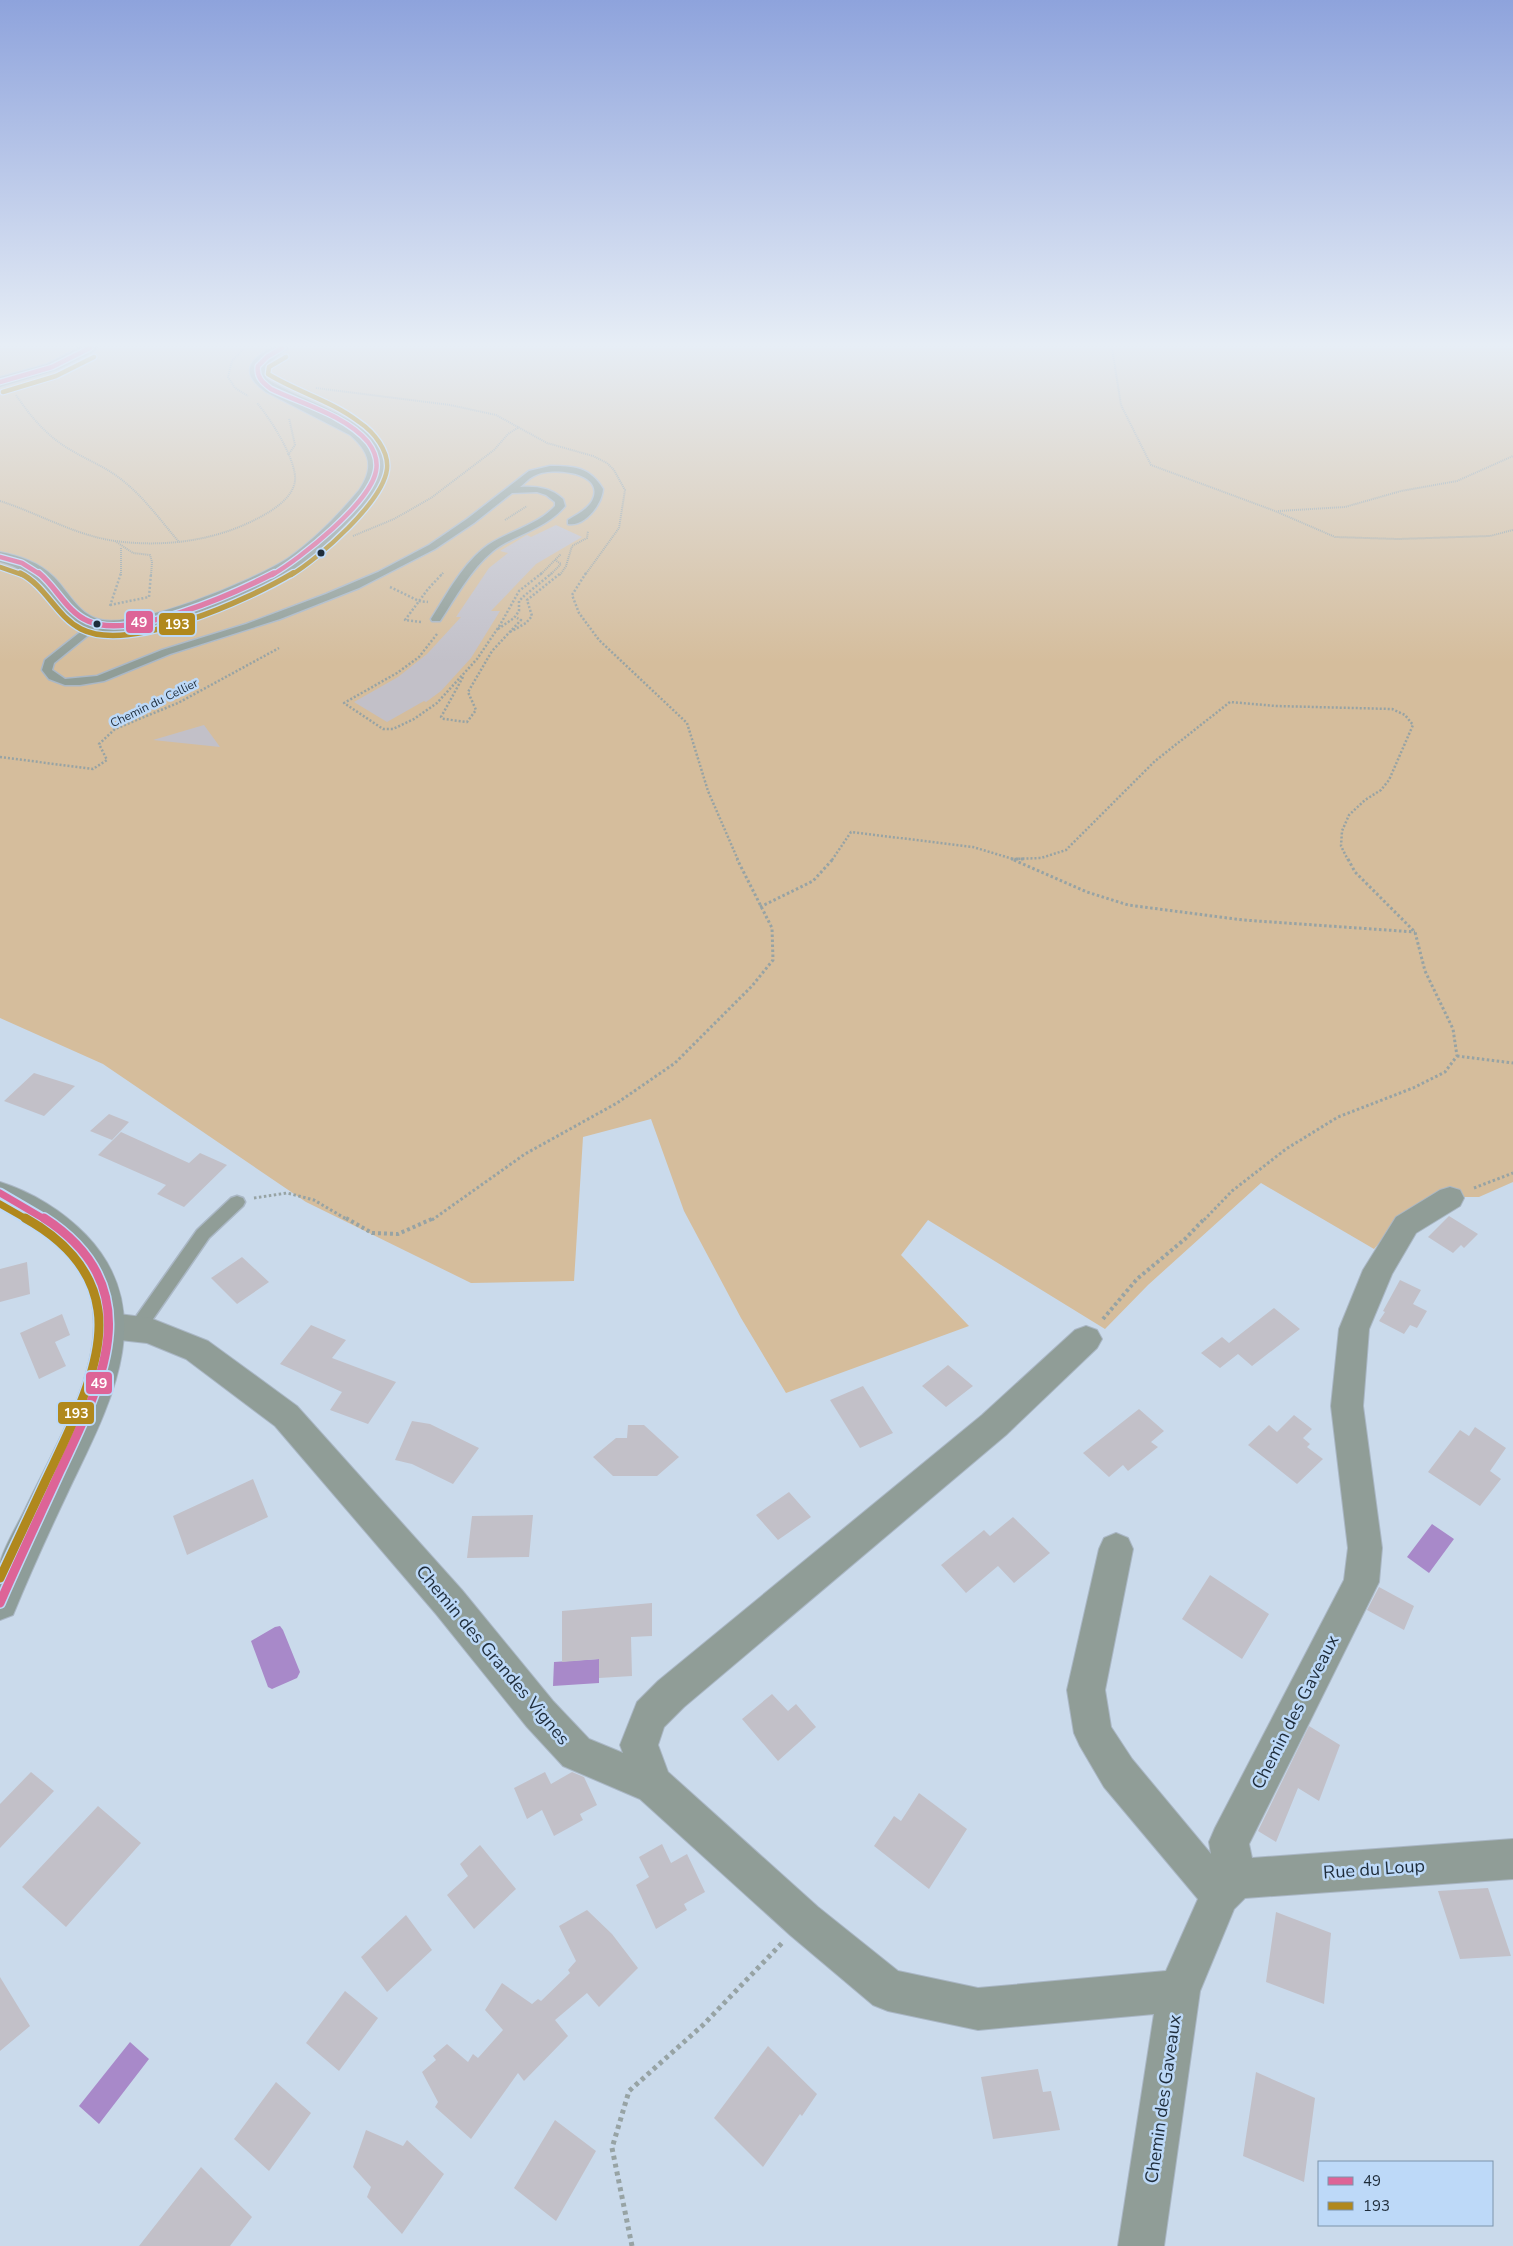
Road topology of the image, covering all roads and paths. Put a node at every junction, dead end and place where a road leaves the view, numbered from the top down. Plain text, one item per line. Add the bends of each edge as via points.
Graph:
1 (77, 453) edge
2 (374, 453) edge
3 (490, 453) edge
4 (1145, 453) edge
5 (288, 455) edge
6 (1513, 456) edge
7 (510, 491) junction
8 (0, 501) edge
9 (1275, 511) junction
10 (571, 522) joint
11 (1513, 530) edge
12 (348, 539) dead end
13 (114, 541) junction
14 (179, 542) junction
15 (121, 547) junction
16 (606, 548) dead end
17 (560, 554) dead end
18 (0, 557) edge
19 (555, 560) junction
20 (374, 578) junction
21 (446, 605) junction
22 (110, 606) junction
23 (517, 618) junction
24 (436, 619) joint
25 (98, 624) junction
26 (497, 630) junction
27 (507, 633) junction
28 (279, 648) dead end
29 (463, 675) junction
30 (0, 757) edge
31 (1013, 859) junction
32 (760, 907) junction
33 (1416, 932) junction
34 (1457, 1056) junction
35 (1513, 1063) edge
36 (1513, 1173) edge
37 (0, 1193) edge
38 (1450, 1198) joint
39 (237, 1202) joint
40 (123, 1328) junction
41 (1086, 1339) joint
42 (1116, 1549) dead end
43 (0, 1604) edge
44 (654, 1785) junction
45 (1513, 1859) edge
46 (1228, 1887) junction
47 (804, 1921) junction
48 (1179, 1991) junction
49 (632, 2246) edge
50 (1141, 2246) edge

1 - 14 path via 121,480
2 - 25 main road via 376,473 371,485 303,555 260,581 217,598 150,620 121,625
3 - 12 path via 431,498
4 - 9 path via 1151,465
5 - 14 path via 294,487 283,502 265,515 236,528
6 - 9 path via 1457,481 1401,490 1345,508
7 - 10 lane via 532,474 549,468 570,468 586,473 594,481 598,499 587,514
7 - 20 lane via 432,547
7 - 21 lane via 542,490 556,497 560,506 554,514 504,539 480,557
8 - 13 path via 85,534
9 - 11 path via 1335,537 1490,536
10 - 27 path via 588,530 587,538 572,546 571,558 558,577 527,600 532,616 526,624
13 - 14 path
13 - 15 path
15 - 22 path via 122,569
15 - 22 path via 133,553 150,555 149,597
16 - 32 path via 572,595 579,613 599,640 687,723 708,791
17 - 19 path
18 - 25 main road via 41,574 78,617
19 - 23 path via 562,564 519,601
19 - 26 path via 519,591
20 - 21 path via 419,601
20 - 25 lane via 310,605 157,655 112,675 78,683 50,676 47,670 49,662
21 - 24 lane
22 - 25 path
23 - 26 path
23 - 27 path via 520,620
24 - 29 path via 447,620 419,656 397,673 344,703 383,729 393,729 437,703
26 - 29 path
27 - 29 path via 492,651 468,692 476,710 472,718 467,722 444,719 441,717
28 - 30 path, Chemin du Cellier via 178,702 115,729 99,744 107,760 93,769
31 - 32 path via 973,848 851,832 841,849 813,881
31 - 33 path via 1087,892 1128,905 1243,920
31 - 33 path via 1041,858 1066,850 1155,760 1230,702 1392,709 1405,715 1413,725 1389,780 1349,815 1342,831 1341,846 1355,872
32 - 39 path via 772,928 773,960 746,993 675,1063 617,1103 525,1154 428,1222 398,1234 372,1233 314,1200 287,1193
33 - 34 path via 1425,971 1453,1029
34 - 35 path
34 - 41 path via 1445,1072 1338,1117 1286,1149 1232,1191 1185,1239 1137,1279
36 - 38 path
37 - 40 main road via 44,1215 83,1249 96,1268
38 - 46 street, Chemin des Gaveaux via 1406,1225 1378,1270 1354,1329 1347,1406 1365,1548 1361,1582 1229,1842
39 - 40 lane via 203,1234
40 - 43 main road via 108,1349 102,1377
40 - 44 street, Chemin des Grandes Vignes via 150,1331 197,1350 286,1416 576,1753
41 - 44 street via 994,1425 678,1688 650,1715 639,1745
42 - 46 street via 1086,1690 1093,1733 1118,1773
44 - 47 street, Chemin des Grandes Vignes
45 - 46 street, Rue du Loup
46 - 48 street, Chemin des Gaveaux
47 - 48 street, Chemin des Grandes Vignes via 888,1990 978,2009
47 - 49 path via 703,2025 629,2091 612,2148
48 - 50 street, Chemin des Gaveaux

